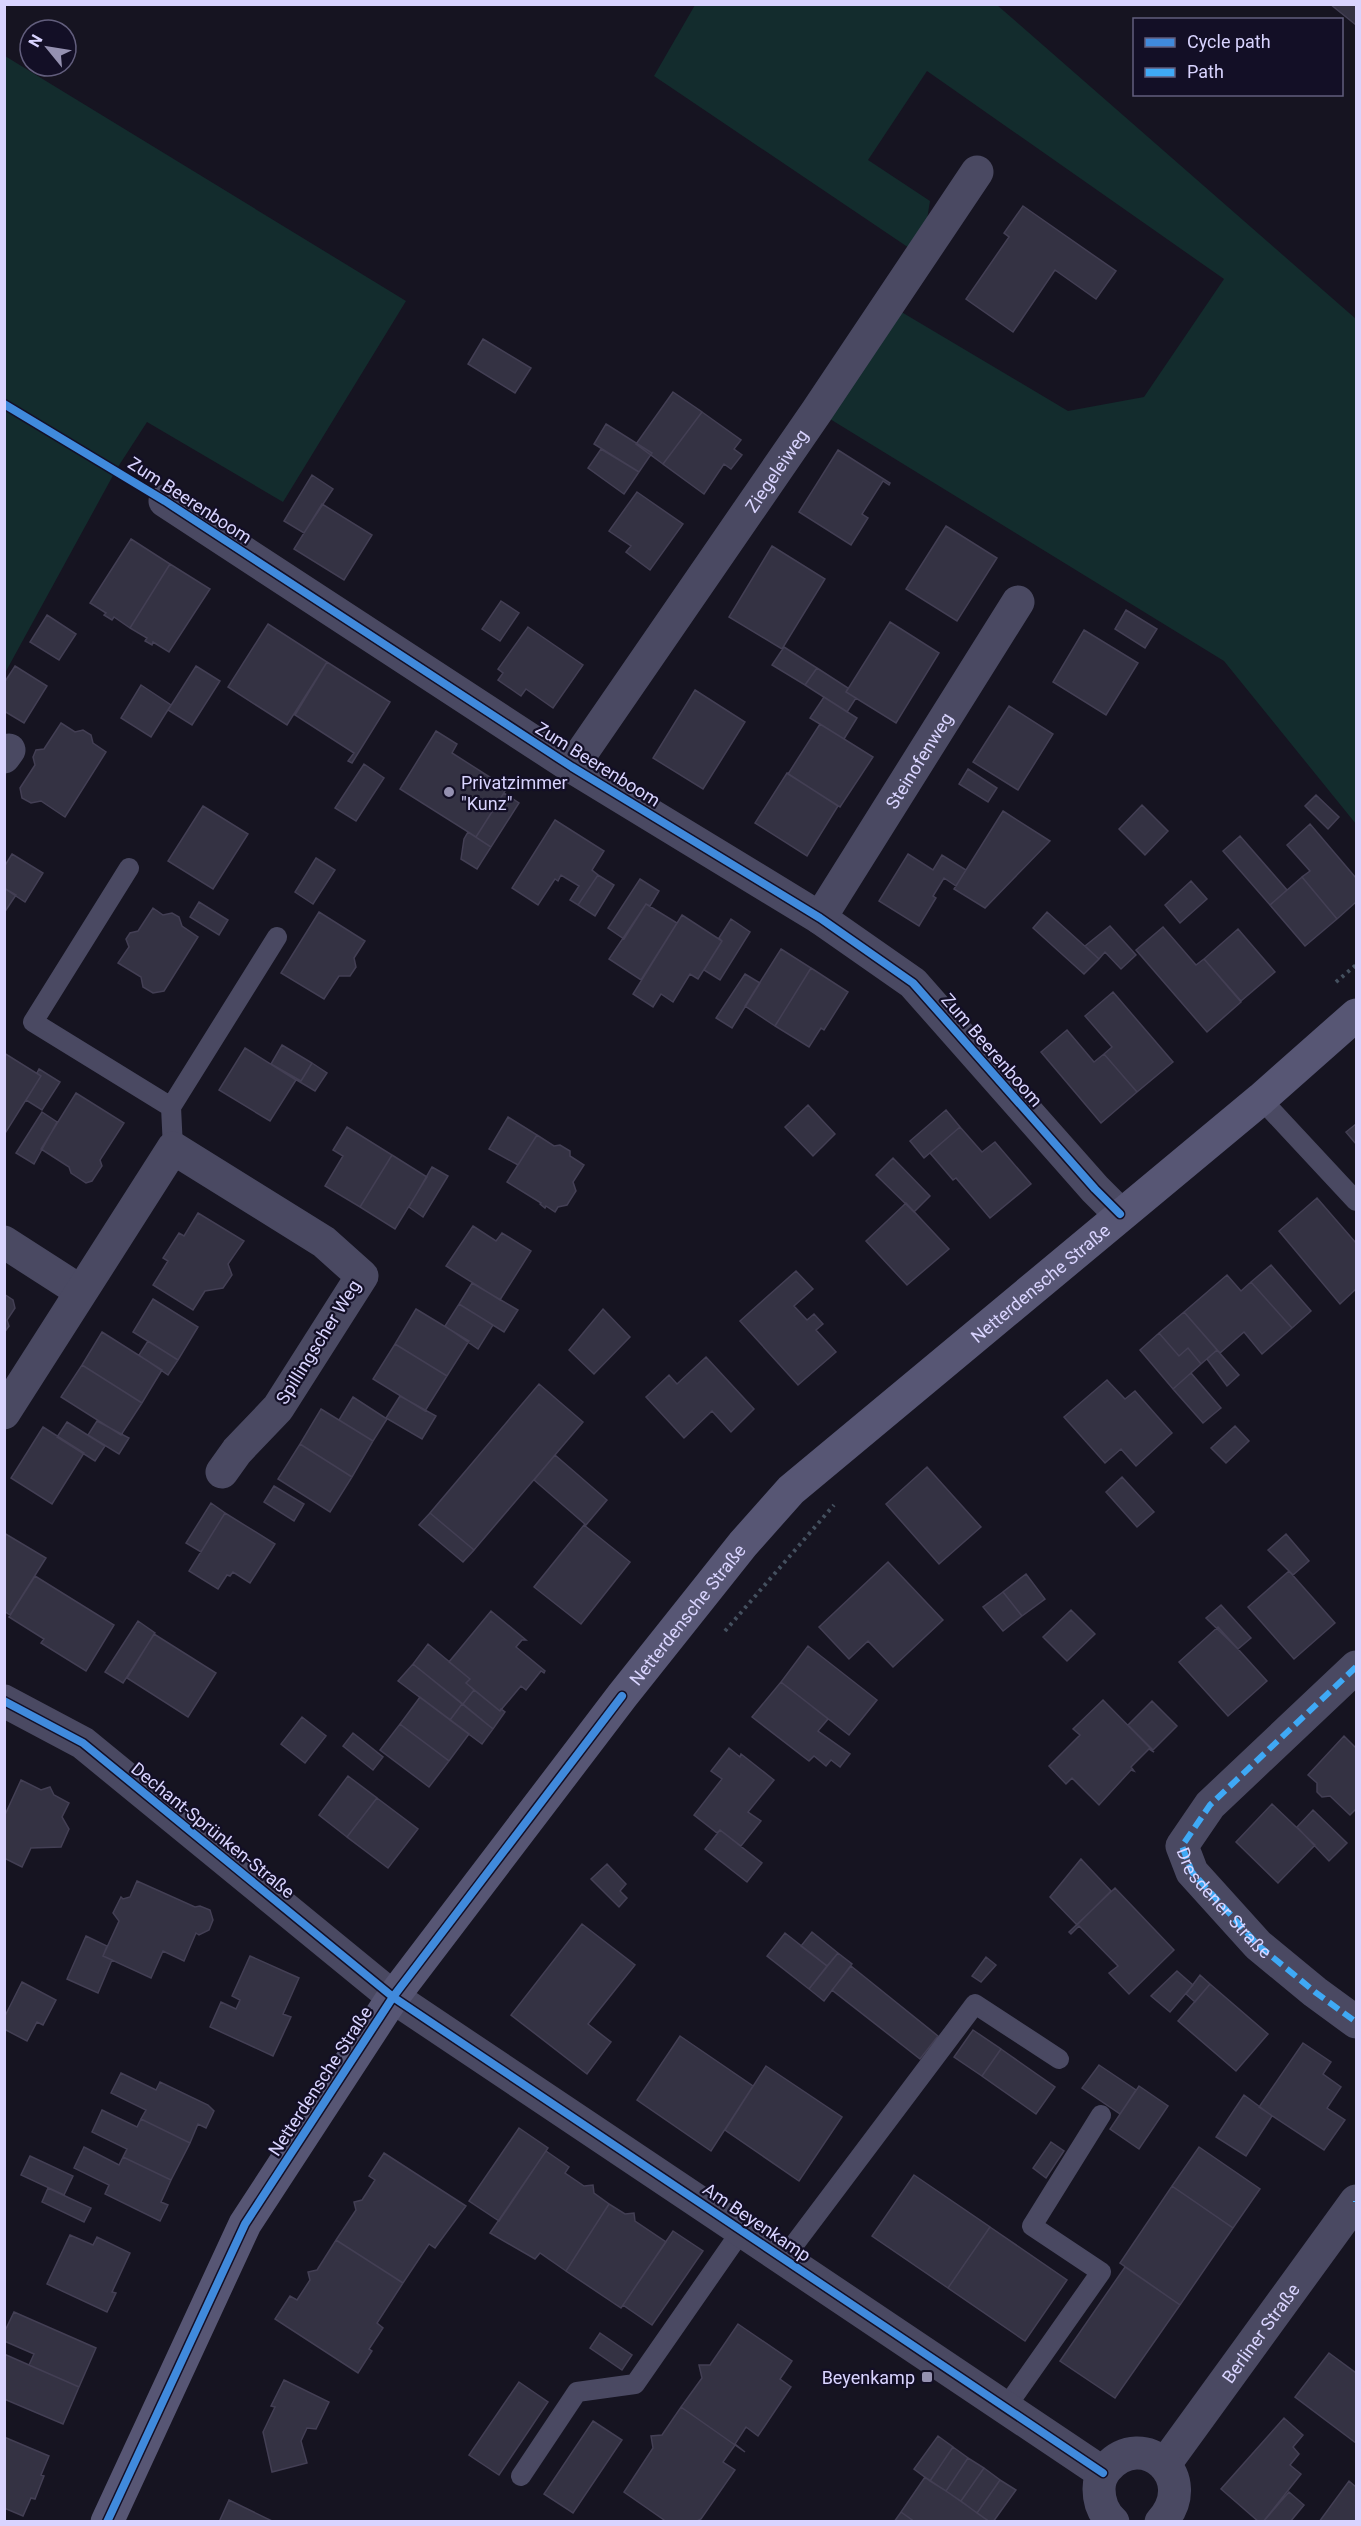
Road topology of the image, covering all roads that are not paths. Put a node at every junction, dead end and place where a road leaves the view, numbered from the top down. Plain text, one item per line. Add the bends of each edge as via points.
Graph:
1 (977, 172) dead end
2 (165, 501) dead end
3 (1018, 602) dead end
4 (572, 767) junction
5 (129, 868) dead end
6 (820, 918) junction
7 (278, 936) dead end
8 (1356, 1015) edge
9 (1261, 1099) junction
10 (171, 1107) junction
11 (172, 1148) junction
12 (1356, 1201) edge
13 (1120, 1214) junction
14 (4, 1242) edge
15 (80, 1291) junction
16 (4, 1413) edge
17 (222, 1472) dead end
18 (1356, 1667) edge
19 (4, 1701) edge
20 (393, 1997) junction
21 (1356, 2022) edge
22 (1059, 2059) dead end
23 (1101, 2115) dead end
24 (1356, 2201) edge
25 (742, 2230) junction
26 (784, 2258) junction
27 (1006, 2407) junction
28 (1165, 2464) junction
29 (1103, 2473) junction
30 (521, 2476) dead end
31 (1172, 2518) edge
32 (106, 2522) edge
33 (1113, 2522) edge

1 - 4 street, Ziegeleiweg
2 - 4 street, Zum Beerenboom
3 - 6 street, Steinofenweg
4 - 6 street, Zum Beerenboom
5 - 10 lane via 33,1022
6 - 13 street, Zum Beerenboom via 913,982
7 - 10 lane
8 - 9 street, Netterdensche Straße
9 - 12 lane
9 - 13 street, Netterdensche Straße
10 - 11 lane
11 - 15 street
11 - 17 street, Spillingscher Weg via 324,1242 362,1276 278,1408
13 - 20 street, Netterdensche Straße via 790,1490 629,1687
14 - 15 street
15 - 16 street
18 - 21 street, Dresdener Straße via 1210,1805 1182,1846 1192,1872 1258,1945
19 - 20 street, Dechant-Sprünken-Straße via 83,1743
20 - 25 street, Am Beyenkamp
20 - 32 street, Netterdensche Straße via 245,2224
22 - 26 lane via 975,2004
23 - 27 lane via 1032,2226 1101,2272
24 - 28 street, Berliner Straße
25 - 26 street, Am Beyenkamp
25 - 30 lane via 635,2384 578,2392
26 - 27 street, Am Beyenkamp
27 - 29 street, Am Beyenkamp
28 - 29 street via 1143,2453 1130,2453 1115,2459
28 - 31 street via 1175,2484
29 - 33 street via 1099,2499

